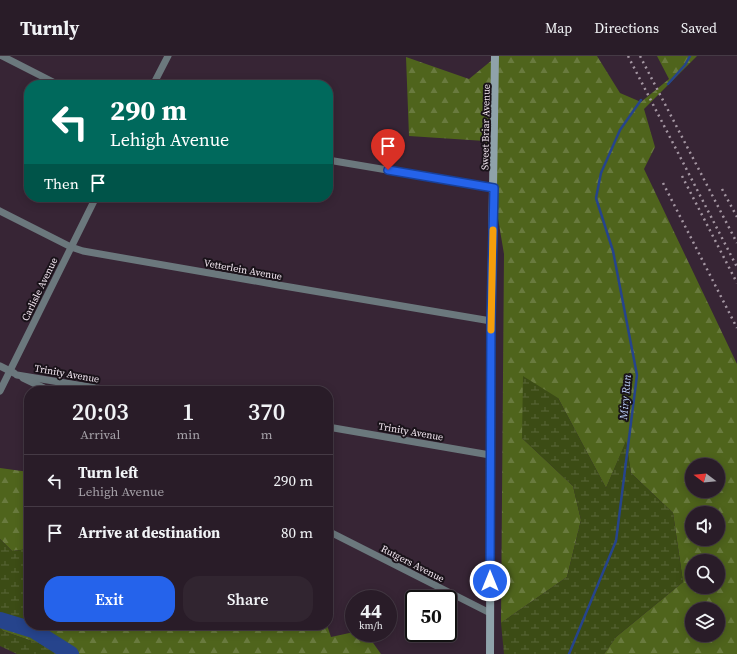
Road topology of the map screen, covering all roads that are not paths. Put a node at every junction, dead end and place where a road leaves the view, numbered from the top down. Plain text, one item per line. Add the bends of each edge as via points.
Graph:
1 (2, 56) edge
2 (168, 56) edge
3 (495, 56) edge
4 (49, 80) edge
5 (156, 80) edge
6 (333, 161) edge
7 (494, 188) junction
8 (94, 202) edge
9 (0, 211) edge
10 (71, 247) junction
11 (491, 320) junction
12 (0, 366) edge
13 (13, 373) junction
14 (40, 386) edge
15 (86, 386) edge
16 (0, 391) edge
17 (333, 428) edge
18 (490, 455) junction
19 (333, 534) edge
20 (490, 612) junction
21 (490, 654) edge

1 - 4 street
2 - 5 street
3 - 7 main road, Sweet Briar Avenue
6 - 7 street
7 - 11 main road, Sweet Briar Avenue
8 - 10 street, Carlisle Avenue
9 - 10 street, Vetterlein Avenue
10 - 11 street, Vetterlein Avenue
10 - 13 street, Carlisle Avenue
11 - 18 main road, Sweet Briar Avenue
12 - 13 street
13 - 14 street
13 - 15 street, Trinity Avenue
13 - 16 street, Carlisle Avenue
17 - 18 street, Trinity Avenue
18 - 20 main road, Sweet Briar Avenue
19 - 20 street, Rutgers Avenue
20 - 21 main road, Sweet Briar Avenue

